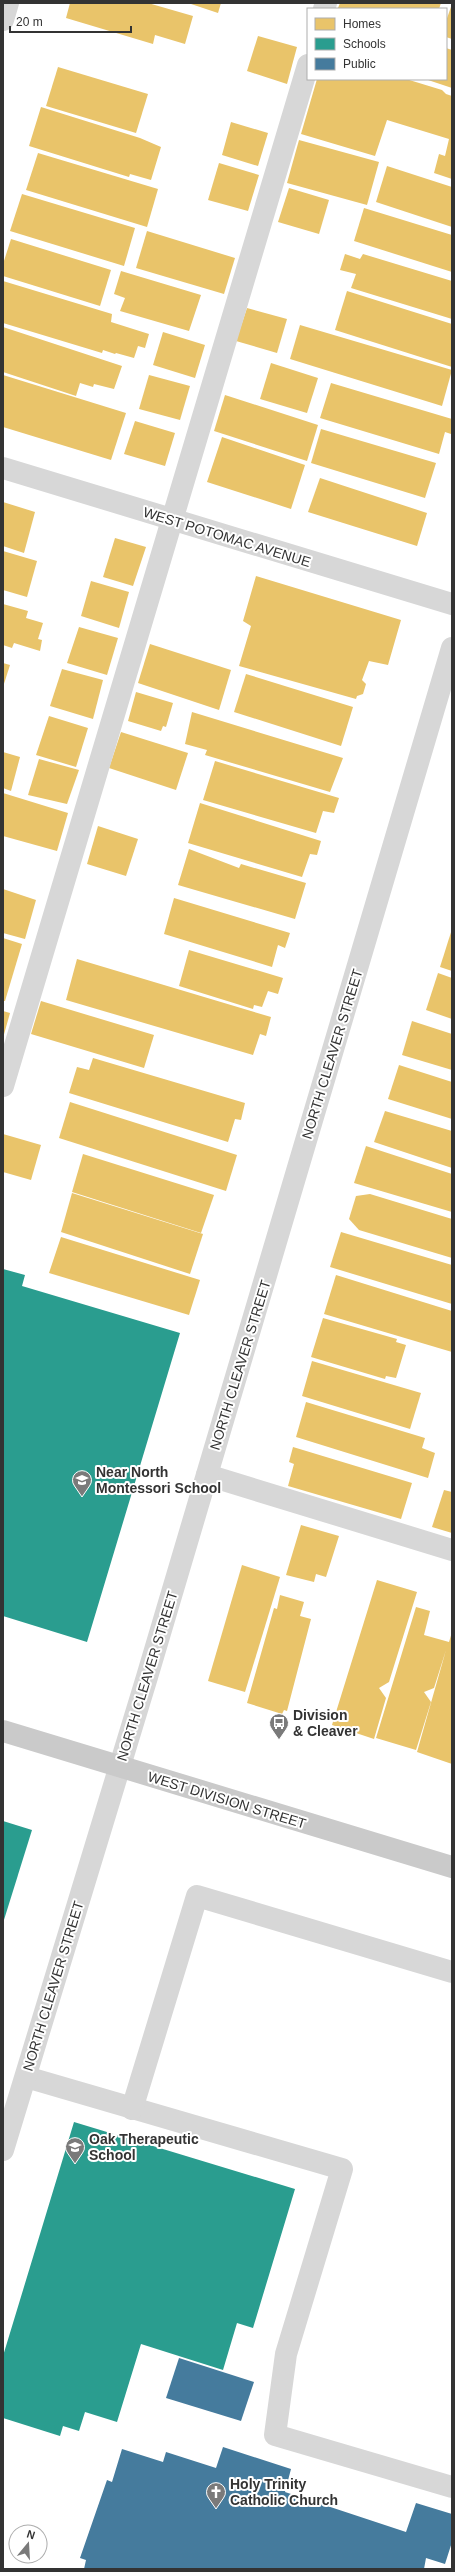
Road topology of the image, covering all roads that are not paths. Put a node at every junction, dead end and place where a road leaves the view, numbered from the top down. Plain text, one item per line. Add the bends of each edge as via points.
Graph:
1 (8, 3) edge
2 (3, 20) edge
3 (307, 68) edge
4 (3, 468) edge
5 (173, 521) junction
6 (452, 604) edge
7 (452, 648) edge
8 (3, 1086) edge
9 (207, 1475) junction
10 (452, 1550) edge
11 (3, 1731) edge
12 (120, 1768) junction
13 (452, 1867) edge
14 (452, 1972) edge
15 (26, 2077) junction
16 (132, 2109) junction
17 (3, 2150) edge
18 (452, 2487) edge

1 - 2 street
3 - 5 street
4 - 5 street, WEST POTOMAC AVENUE
5 - 6 street, WEST POTOMAC AVENUE
5 - 8 street
7 - 9 street, NORTH CLEAVER STREET
9 - 10 street
9 - 12 street, NORTH CLEAVER STREET
11 - 12 main road, WEST DIVISION STREET
12 - 13 main road, WEST DIVISION STREET
12 - 15 street, NORTH CLEAVER STREET
14 - 16 street via 197,1896
15 - 16 street
15 - 17 street, NORTH CLEAVER STREET
16 - 18 street via 342,2169 286,2354 275,2435

